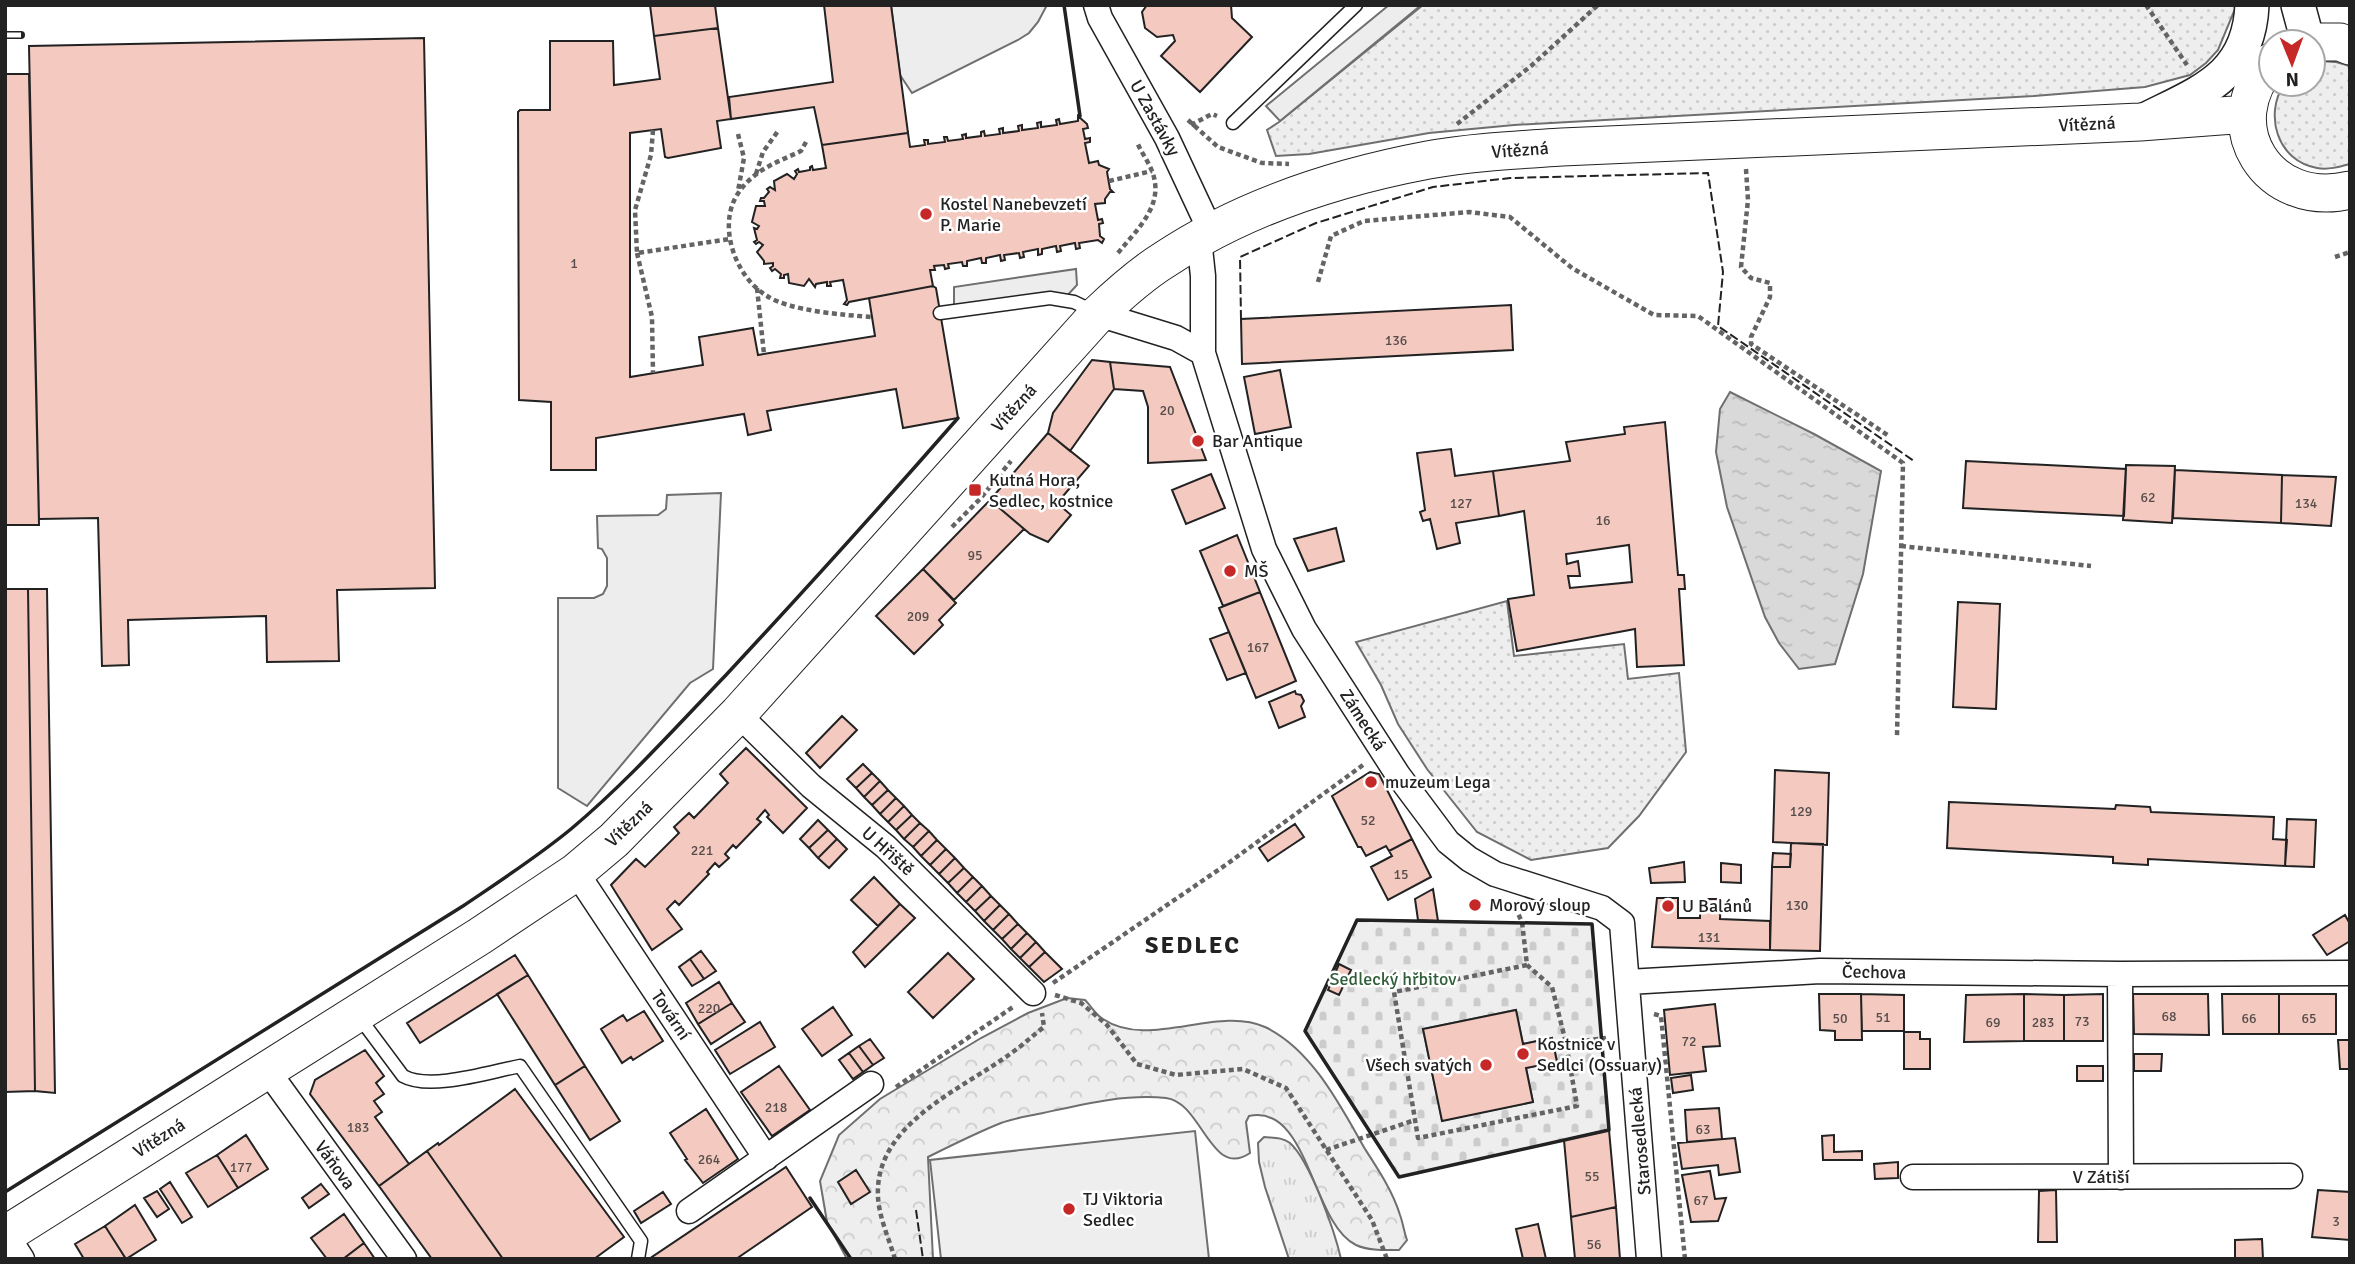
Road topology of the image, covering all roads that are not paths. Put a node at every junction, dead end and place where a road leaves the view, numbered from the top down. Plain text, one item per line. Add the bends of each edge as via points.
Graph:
1 (1096, 5) edge
2 (1356, 5) edge
3 (2252, 5) edge
4 (2298, 5) edge
5 (2305, 28) edge
6 (2327, 42) edge
7 (2350, 46) edge
8 (2257, 80) edge
9 (2247, 114) junction
10 (2140, 122) junction
11 (1233, 123) road end
12 (2350, 190) edge
13 (1205, 236) junction
14 (940, 313) dead end
15 (1098, 314) junction
16 (1203, 353) junction
17 (738, 714) junction
18 (576, 872) junction
19 (2350, 973) edge
20 (2120, 974) junction
21 (1628, 982) junction
22 (1036, 992) road end
23 (357, 1013) junction
24 (267, 1070) junction
25 (871, 1084) road end
26 (766, 1158) junction
27 (2290, 1176) dead end
28 (1913, 1177) dead end
29 (2121, 1177) junction
30 (689, 1210) dead end
31 (6, 1235) edge
32 (22, 1259) edge
33 (404, 1259) edge
34 (638, 1259) edge
35 (1649, 1259) edge

1 - 13 street, U Zastávky via 1167,138
2 - 11 lane
3 - 10 main road via 2246,43 2220,80
4 - 5 main road
6 - 7 main road
8 - 9 main road
9 - 10 main road, Vítězná
9 - 12 main road via 2249,137 2273,176 2293,188 2315,193
10 - 13 main road, Vítězná via 1475,154 1359,177 1276,204
13 - 15 main road, Vítězná via 1145,273
13 - 16 street, Zámecká
14 - 15 lane via 1050,298 1074,302
15 - 16 street via 1176,338
15 - 17 main road, Vítězná
16 - 21 street, Zámecká via 1264,550 1304,629 1398,775 1448,842 1478,864 1517,883 1602,908 1622,923
17 - 18 main road, Vítězná via 614,840
17 - 22 street, U Hřiště via 811,786 886,847
18 - 23 main road, Vítězná
18 - 26 street, Tovární
19 - 20 street, Čechova
20 - 21 street, Čechova via 1820,971
20 - 29 street
21 - 35 street, Starosedlecká
23 - 24 main road, Vítězná
23 - 34 lane via 403,1076 412,1081 433,1083 520,1066 641,1241
24 - 31 main road, Vítězná
24 - 33 street, Váňova
25 - 26 street
26 - 30 street
27 - 29 street, V Zátiší
28 - 29 street, V Zátiší
31 - 32 street

